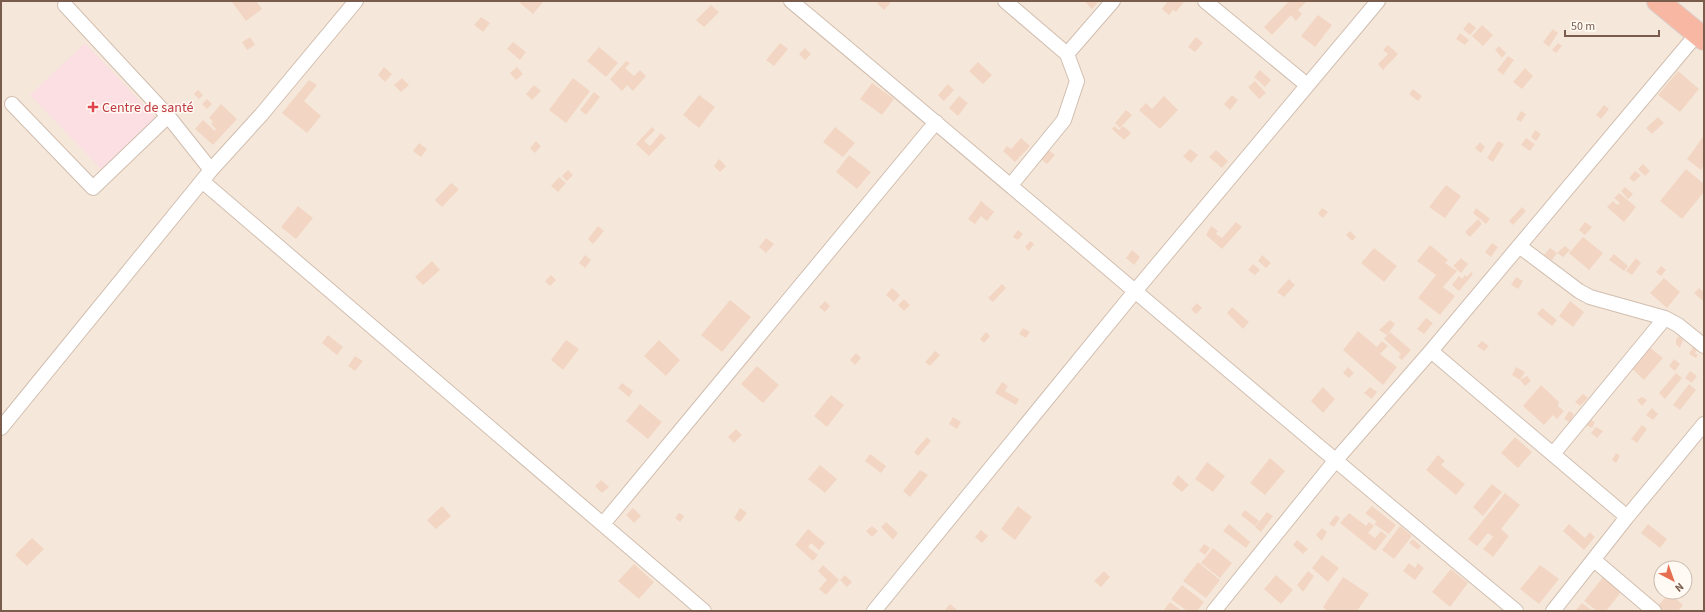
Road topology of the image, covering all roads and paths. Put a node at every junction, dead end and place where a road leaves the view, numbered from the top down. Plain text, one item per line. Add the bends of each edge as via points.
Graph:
1 (356, 1) edge
2 (791, 1) edge
3 (1113, 1) edge
4 (1205, 1) edge
5 (1378, 1) edge
6 (1658, 1) edge
7 (1009, 2) edge
8 (65, 5) dead end
9 (1700, 37) edge
10 (1067, 54) junction
11 (1307, 86) junction
12 (12, 104) dead end
13 (168, 116) junction
14 (936, 122) junction
15 (211, 170) junction
16 (202, 181) junction
17 (1011, 185) junction
18 (1519, 246) junction
19 (1136, 290) junction
20 (1664, 318) junction
21 (1704, 346) edge
22 (1431, 351) junction
23 (1704, 424) edge
24 (1, 428) edge
25 (1553, 454) junction
26 (1335, 461) junction
27 (1627, 517) junction
28 (603, 524) junction
29 (1594, 560) junction
30 (704, 611) edge
31 (874, 611) edge
32 (1214, 611) edge
33 (1516, 611) edge
34 (1553, 611) edge
35 (1654, 611) edge

1 - 15 street
2 - 14 street
3 - 10 street
4 - 11 street
5 - 11 street
6 - 9 highway
7 - 10 street
8 - 13 street
9 - 18 street
10 - 17 street via 1077,81 1064,120
11 - 19 street
12 - 13 street via 93,188
13 - 15 street
14 - 17 street
14 - 28 street
15 - 16 street
16 - 24 street
16 - 28 street
17 - 19 street
18 - 20 street via 1590,297
18 - 22 street
19 - 26 street
19 - 31 street
20 - 21 street via 1678,325
20 - 25 street
22 - 25 street
22 - 26 street
23 - 27 street
25 - 27 street
26 - 32 street
26 - 33 street
27 - 29 street
28 - 30 street
29 - 34 street
29 - 35 street

